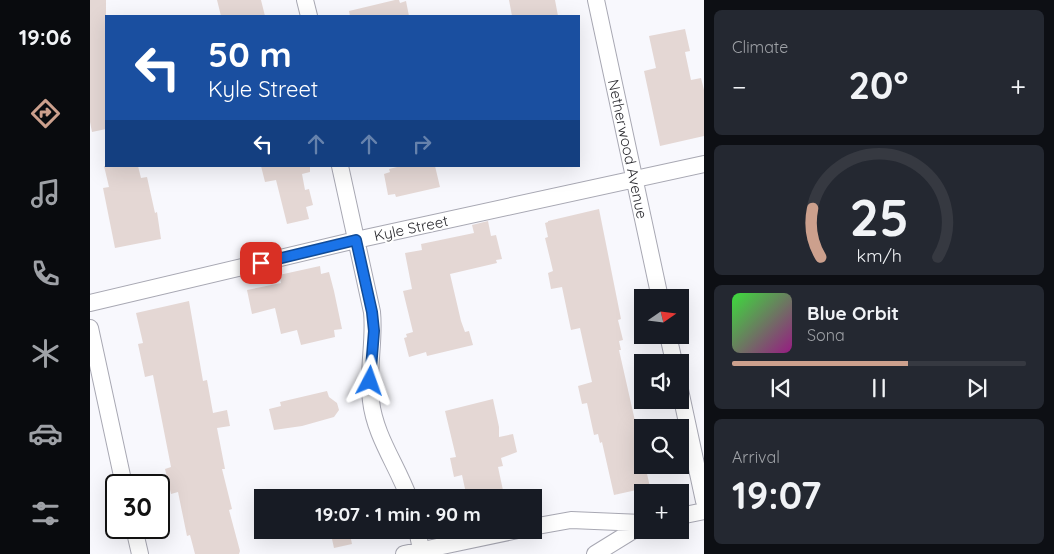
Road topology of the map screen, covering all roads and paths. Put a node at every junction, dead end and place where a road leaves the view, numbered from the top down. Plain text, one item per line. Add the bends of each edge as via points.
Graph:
1 (305, 0) edge
2 (596, 0) edge
3 (309, 15) edge
4 (704, 164) edge
5 (340, 167) edge
6 (634, 180) junction
7 (356, 240) junction
8 (658, 289) edge
9 (90, 303) edge
10 (90, 328) edge
11 (684, 409) edge
12 (122, 474) edge
13 (405, 489) edge
14 (704, 501) edge
15 (704, 511) edge
16 (689, 514) edge
17 (634, 524) edge
18 (542, 525) edge
19 (634, 529) edge
20 (137, 539) edge
21 (419, 539) edge
22 (478, 539) edge
23 (421, 552) edge
24 (140, 554) edge
25 (404, 554) edge
26 (595, 554) edge

1 - 3 street
2 - 6 street, Netherwood Avenue
4 - 6 street, Kyle Street
5 - 7 street
6 - 7 street, Kyle Street
6 - 8 street, Netherwood Avenue
7 - 9 street, Kyle Street
7 - 13 street via 374,331 370,381 374,419
10 - 12 street
11 - 14 street
15 - 16 street
17 - 18 street via 570,520
19 - 26 street
20 - 24 street
21 - 23 street
22 - 23 street
23 - 25 street

